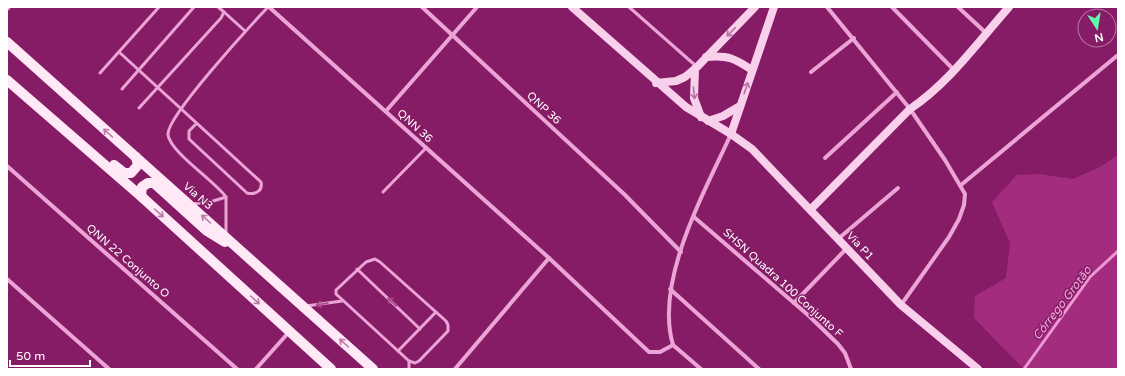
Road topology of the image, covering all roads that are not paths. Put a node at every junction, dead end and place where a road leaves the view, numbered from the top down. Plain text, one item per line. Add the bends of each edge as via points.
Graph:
1 (159, 7) edge
2 (194, 7) edge
3 (218, 7) edge
4 (268, 7) edge
5 (422, 7) edge
6 (477, 7) edge
7 (629, 7) edge
8 (755, 7) edge
9 (774, 7) edge
10 (827, 7) edge
11 (892, 7) edge
12 (958, 7) edge
13 (1009, 7) edge
14 (574, 8) edge
15 (224, 12) junction
16 (245, 31) junction
17 (986, 33) junction
18 (452, 34) junction
19 (854, 38) junction
20 (7, 42) edge
21 (119, 52) junction
22 (1118, 55) edge
23 (706, 57) junction
24 (696, 68) junction
25 (752, 70) junction
26 (954, 70) junction
27 (138, 71) junction
28 (811, 72) dead end
29 (100, 73) dead end
30 (7, 80) edge
31 (656, 83) junction
32 (122, 89) dead end
33 (157, 89) junction
34 (897, 92) junction
35 (24, 95) junction
36 (740, 106) junction
37 (139, 108) dead end
38 (910, 109) junction
39 (179, 110) junction
40 (386, 111) junction
41 (700, 117) junction
42 (708, 121) junction
43 (196, 124) junction
44 (731, 134) junction
45 (426, 148) junction
46 (136, 157) junction
47 (825, 158) dead end
48 (7, 166) edge
49 (961, 185) junction
50 (898, 188) dead end
51 (383, 192) dead end
52 (226, 197) junction
53 (143, 198) junction
54 (190, 204) junction
55 (811, 209) junction
56 (694, 217) junction
57 (226, 237) junction
58 (838, 239) junction
59 (847, 248) junction
60 (681, 252) junction
61 (247, 256) junction
62 (549, 258) junction
63 (357, 269) junction
64 (7, 279) edge
65 (670, 289) junction
66 (342, 301) junction
67 (794, 303) junction
68 (901, 305) junction
69 (302, 306) junction
70 (436, 312) junction
71 (420, 328) junction
72 (289, 332) junction
73 (673, 344) junction
74 (398, 351) junction
75 (409, 361) junction
76 (973, 367) edge
77 (109, 369) edge
78 (237, 369) edge
79 (256, 369) edge
80 (331, 369) edge
81 (373, 369) edge
82 (409, 369) edge
83 (454, 369) edge
84 (701, 369) edge
85 (760, 369) edge
86 (851, 369) edge

1 - 21 lane
2 - 27 lane
3 - 15 lane
4 - 16 lane
4 - 40 street, QNN 36
5 - 18 street, QNP 36
6 - 18 street
7 - 24 lane
8 -> 23 street
9 - 25 street
10 - 19 street
11 - 26 street
12 - 17 street
13 - 17 street
14 - 31 street
15 - 16 lane
15 - 33 lane
16 - 39 lane
17 - 26 street
18 - 40 street
18 - 60 street, QNP 36 via 624,194
19 - 28 street
19 - 34 street
46 -> 20 main road, Via N3
21 - 27 lane
21 - 29 lane
22 - 49 street
23 - 24 street
23 - 25 street via 724,56
24 - 31 street via 676,81
24 -> 41 street via 694,98
36 -> 25 street
26 - 38 street via 929,97
27 - 32 lane
27 - 33 lane
30 - 35 main road
31 - 41 street
33 - 37 lane
33 - 39 lane
34 - 38 street
34 - 47 street
35 - 46 main road via 69,125 124,173 131,173 137,168
35 - 53 main road
36 - 42 street via 724,116
36 - 44 street
38 - 49 street
38 - 55 street
39 - 43 lane
39 - 52 lane via 168,131 170,140 186,160
40 - 45 street, QNN 36
41 - 42 street
42 - 44 street, Via P1
43 - 43 lane via 189,132 188,139 247,193 256,194 261,182
44 - 55 street, Via P1 via 752,149
44 - 56 street
45 - 51 lane
45 - 62 street, QNN 36
46 - 54 main road, Via N3
48 - 78 street, QNN 22 Conjunto O
49 - 68 street via 965,194 960,219
50 - 58 street
52 - 54 lane
52 - 57 lane
53 - 61 main road via 142,187 154,183 207,231
53 -> 72 main road
57 -> 54 main road, Via N3
55 - 58 street, Via P1
56 - 60 street
56 - 67 street, SHSN Quadra 100 Conjunto F
57 - 61 main road, Via N3
58 - 59 street, Via P1
59 - 67 street
59 - 68 street, Via P1
60 - 65 street
61 - 69 main road, Via N3
62 - 73 street, QNN 36 via 649,352 657,353
62 - 83 street
63 - 66 lane via 336,290
63 - 70 lane via 375,259
71 -> 63 lane
64 - 77 street
65 - 73 street via 668,329
65 - 85 street
66 -> 69 lane
66 - 74 lane
67 - 86 street, SHSN Quadra 100 Conjunto F via 838,344 845,353
68 - 76 street, Via P1
81 -> 69 main road, Via N3
70 - 71 lane
70 - 75 lane via 446,321 448,332 419,361
71 - 74 lane
72 - 79 street
72 - 80 main road
73 - 84 street
74 - 75 lane
75 - 82 lane

